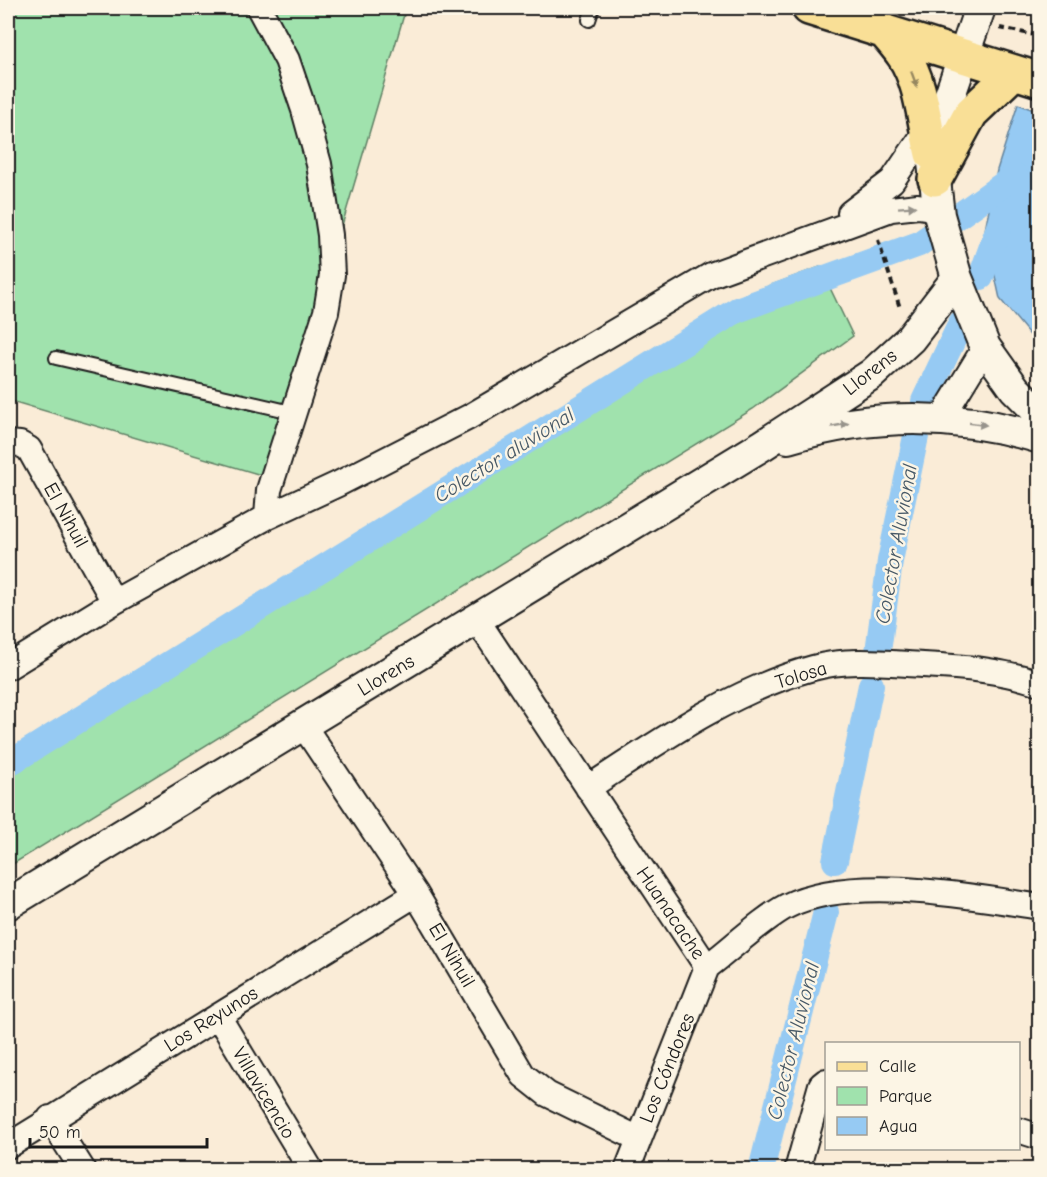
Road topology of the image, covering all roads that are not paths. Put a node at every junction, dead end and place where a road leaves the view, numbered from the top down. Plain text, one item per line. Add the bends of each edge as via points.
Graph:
1 (259, 8) edge
2 (808, 8) edge
3 (980, 8) edge
4 (883, 30) junction
5 (962, 57) junction
6 (1027, 76) edge
7 (934, 178) junction
8 (812, 236) junction
9 (955, 267) junction
10 (985, 347) junction
11 (56, 358) dead end
12 (296, 413) junction
13 (1040, 414) edge
14 (941, 419) junction
15 (1040, 438) edge
16 (8, 443) edge
17 (763, 445) junction
18 (267, 517) junction
19 (114, 602) junction
20 (477, 620) junction
21 (8, 667) edge
22 (1040, 683) edge
23 (303, 725) junction
24 (588, 788) junction
25 (416, 894) junction
26 (8, 904) edge
27 (1040, 907) edge
28 (707, 968) junction
29 (218, 1016) junction
30 (825, 1082) edge
31 (51, 1118) junction
32 (1020, 1131) edge
33 (1040, 1137) edge
34 (639, 1139) junction
35 (8, 1146) edge
36 (83, 1170) edge
37 (311, 1170) edge
38 (627, 1170) edge
39 (796, 1170) edge

1 - 12 street via 286,60 304,110 319,164 330,235 332,275 326,312
2 - 4 main road
3 - 5 street
4 - 5 main road
4 -> 7 main road via 912,71 920,95
5 - 6 main road
5 - 7 street
6 - 7 main road via 970,113
7 - 8 street via 892,182
8 -> 7 street via 891,208 912,206
7 - 9 street
8 - 18 street via 711,275 469,417
9 - 10 street
9 - 17 street, Llorens via 910,339 872,374
10 - 13 street
10 - 14 street
11 - 12 lane
12 - 18 street via 269,490
14 -> 15 street, Llorens
17 -> 14 street, Llorens via 848,424
16 - 19 street, El Nihuil via 29,449
17 - 20 street, Llorens
18 - 19 street
19 - 21 street
20 - 23 street, Llorens
20 - 24 street, Huanacache
22 - 24 street, Tolosa via 1008,673 938,666 856,662 814,668 746,693
23 - 25 street, El Nihuil
23 - 26 street, Llorens
24 - 28 street, Huanacache
25 - 29 street, Los Reyunos
25 - 34 street, El Nihuil via 523,1075 547,1094
27 - 28 street, Huanacache via 864,888 816,894 785,907
28 - 34 street, Los Cóndores
29 - 31 street, Los Reyunos
29 - 37 street, Villavicencio
30 - 39 street via 821,1084
31 - 35 street, Los Reyunos
31 - 36 street
32 - 33 street
34 - 38 street, Los Cóndores

